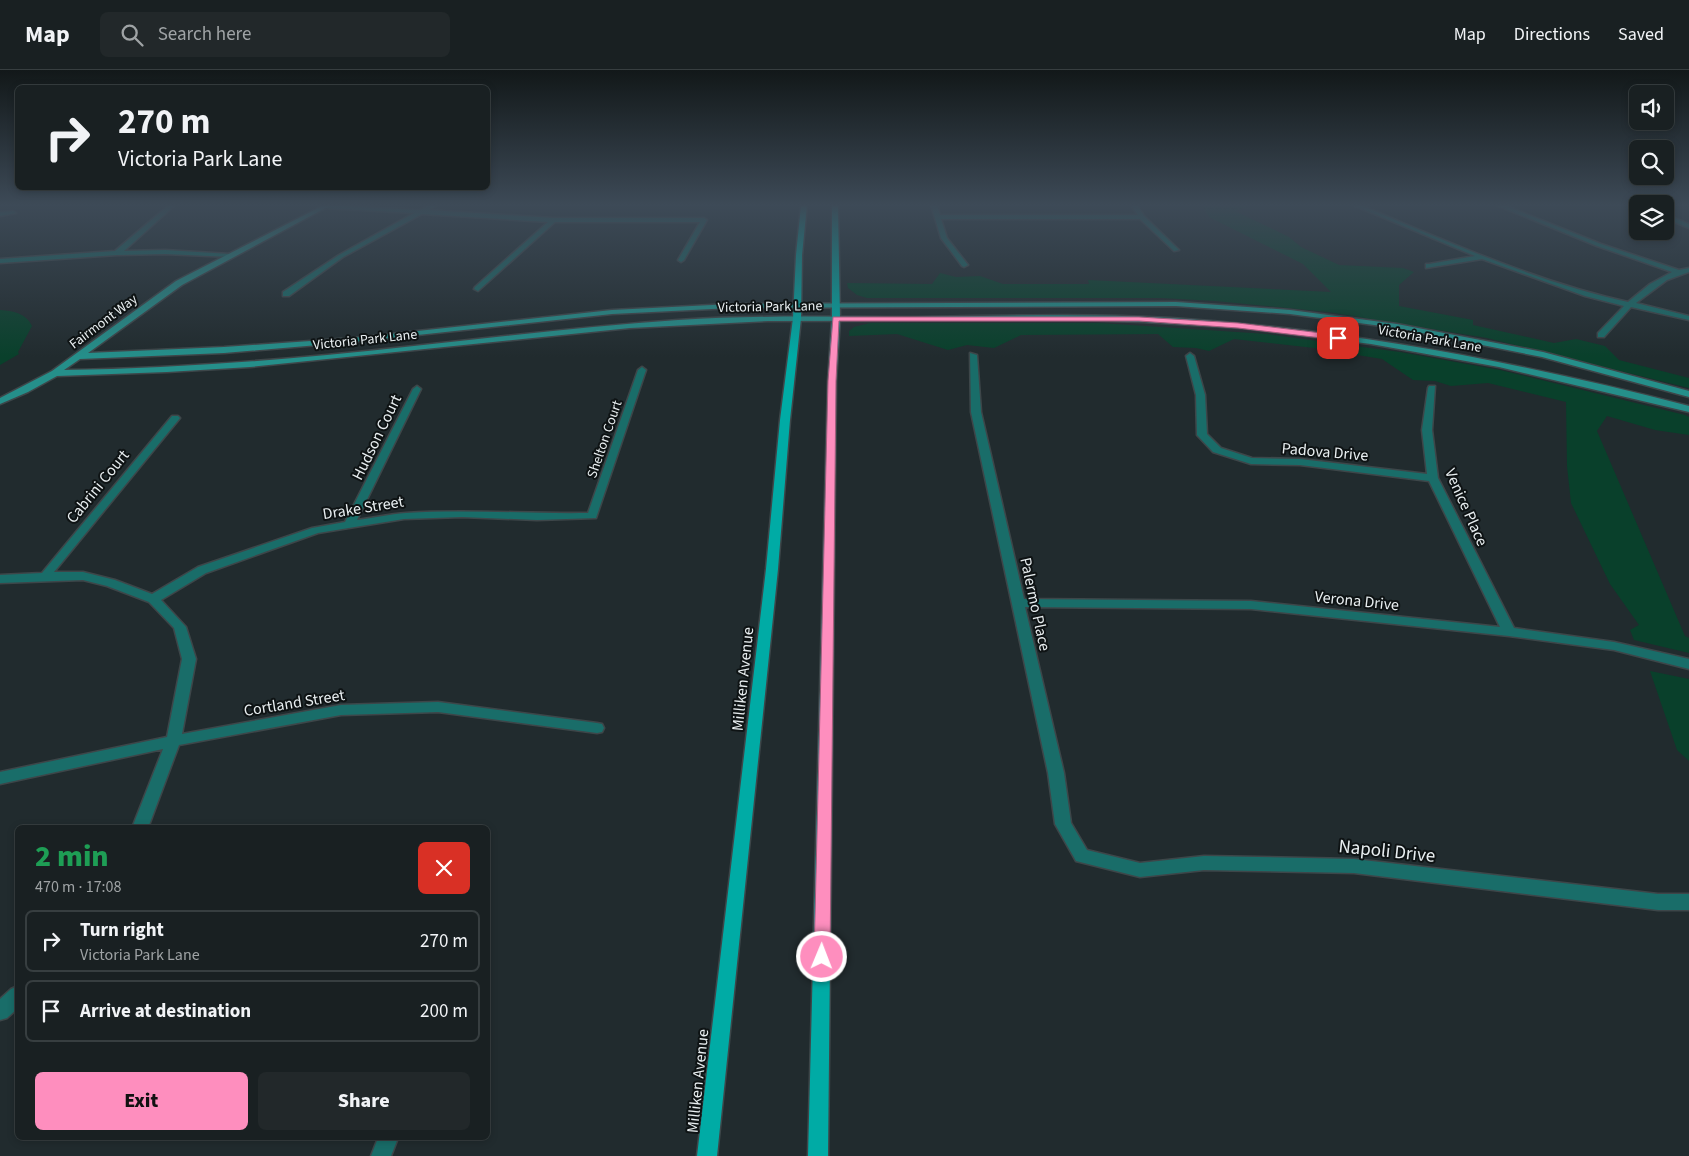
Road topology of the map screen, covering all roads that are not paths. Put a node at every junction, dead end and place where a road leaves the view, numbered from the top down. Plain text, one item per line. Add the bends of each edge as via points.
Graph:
1 (82, 256) edge
2 (225, 256) edge
3 (230, 256) joint
4 (342, 256) edge
5 (514, 256) edge
6 (683, 256) edge
7 (799, 256) edge
8 (835, 256) edge
9 (957, 256) edge
10 (1477, 256) edge
11 (1631, 256) edge
12 (1480, 257) junction
13 (681, 260) dead end
14 (0, 262) edge
15 (964, 265) dead end
16 (1429, 266) dead end
17 (1689, 270) edge
18 (1676, 271) junction
19 (478, 289) dead end
20 (286, 294) dead end
21 (1628, 304) junction
22 (797, 312) junction
23 (836, 312) junction
24 (1689, 318) edge
25 (1601, 335) dead end
26 (974, 355) dead end
27 (80, 356) junction
28 (1190, 356) dead end
29 (642, 370) dead end
30 (55, 373) junction
31 (1432, 388) dead end
32 (417, 389) dead end
33 (1689, 394) edge
34 (0, 401) edge
35 (1689, 409) edge
36 (175, 418) dead end
37 (1433, 478) junction
38 (592, 516) joint
39 (349, 526) junction
40 (45, 576) junction
41 (0, 579) edge
42 (153, 599) junction
43 (1019, 603) junction
44 (1509, 632) junction
45 (1689, 664) edge
46 (597, 728) dead end
47 (173, 741) junction
48 (0, 778) edge
49 (141, 825) edge
50 (1082, 856) joint
51 (1689, 902) edge
52 (15, 1000) edge
53 (0, 1011) edge
54 (387, 1140) edge
55 (381, 1156) edge
56 (707, 1156) edge
57 (818, 1156) edge

1 - 14 street
2 - 3 street
3 - 27 street, Fairmont Way via 179,283
4 - 20 street
5 - 19 street
6 - 13 street
7 - 22 main road, Milliken Avenue
8 - 23 main road
9 - 15 street
10 - 12 street
11 - 18 street
12 - 16 street
12 - 21 street
17 - 18 street
18 - 21 street
21 - 24 street
21 - 25 street
22 - 23 street, Victoria Park Lane
22 - 23 street, Victoria Park Lane
22 - 27 street, Victoria Park Lane via 732,306 612,312 304,344
22 - 30 street, Victoria Park Lane via 609,327 277,362
22 - 56 main road, Milliken Avenue via 756,721
23 - 33 street, Victoria Park Lane via 1176,304 1290,312 1397,326 1500,346
23 - 35 street, Victoria Park Lane via 1089,317 1238,326 1373,342 1452,356
23 - 57 main road
26 - 43 street, Palermo Place via 976,412
27 - 30 street, Fairmont Way
28 - 37 street, Padova Drive via 1204,411 1202,435 1217,450 1251,461 1300,462
29 - 38 street, Shelton Court
30 - 34 street, Fairmont Way
31 - 37 street, Venice Place via 1427,430
32 - 39 street, Hudson Court
36 - 40 street, Cabrini Court
37 - 44 street, Venice Place
38 - 39 street, Drake Street via 462,514 414,516
39 - 42 street, Drake Street via 316,530 202,570
40 - 41 street
40 - 42 street via 83,576
42 - 47 street via 180,627 189,659
43 - 44 street, Verona Drive via 1251,605
43 - 50 street, Palermo Place via 1056,773 1063,824
44 - 45 street, Verona Drive via 1614,646
46 - 47 street, Cortland Street via 438,707 341,710
47 - 48 street, Cortland Street
47 - 49 street
50 - 51 street, Napoli Drive via 1140,870 1204,862 1354,866 1658,902
52 - 53 street
54 - 55 street

